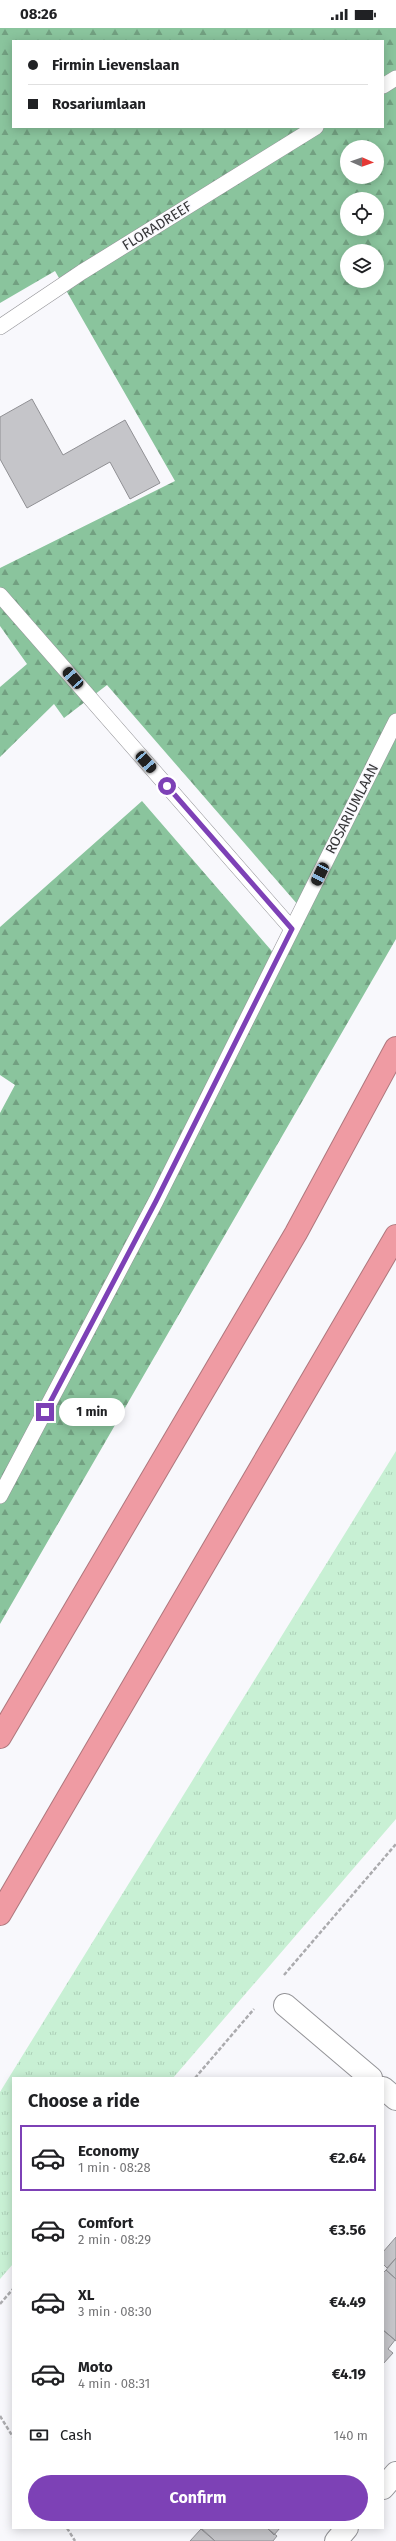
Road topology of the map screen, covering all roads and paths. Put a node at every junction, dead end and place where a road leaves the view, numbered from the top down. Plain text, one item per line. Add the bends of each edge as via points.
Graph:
1 (396, 78) edge
2 (384, 85) edge
3 (314, 128) edge
4 (0, 327) edge
5 (0, 594) edge
6 (396, 721) edge
7 (292, 929) junction
8 (396, 1048) edge
9 (396, 1236) edge
10 (0, 1496) edge
11 (0, 1737) edge
12 (396, 1844) edge
13 (0, 1914) edge
14 (279, 1980) dead end
15 (259, 2004) dead end
16 (285, 2005) dead end
17 (196, 2077) edge
18 (370, 2077) edge
19 (384, 2089) edge
20 (396, 2099) edge
21 (12, 2290) edge
22 (0, 2304) edge
23 (0, 2416) edge
24 (12, 2435) edge
25 (396, 2473) edge
26 (384, 2487) edge
27 (68, 2529) edge
28 (346, 2529) edge
29 (75, 2541) edge
30 (336, 2541) edge

1 - 2 lane
3 - 4 lane, FLORADREEF via 82,272
5 - 7 lane
6 - 7 lane, ROSARIUMLAAN
7 - 10 lane, ROSARIUMLAAN via 156,1201
8 - 11 highway via 296,1233
9 - 13 highway
12 - 14 path
15 - 17 path
16 - 18 street
19 - 20 street
21 - 22 path
23 - 24 path
25 - 26 street
27 - 29 path
28 - 30 street

